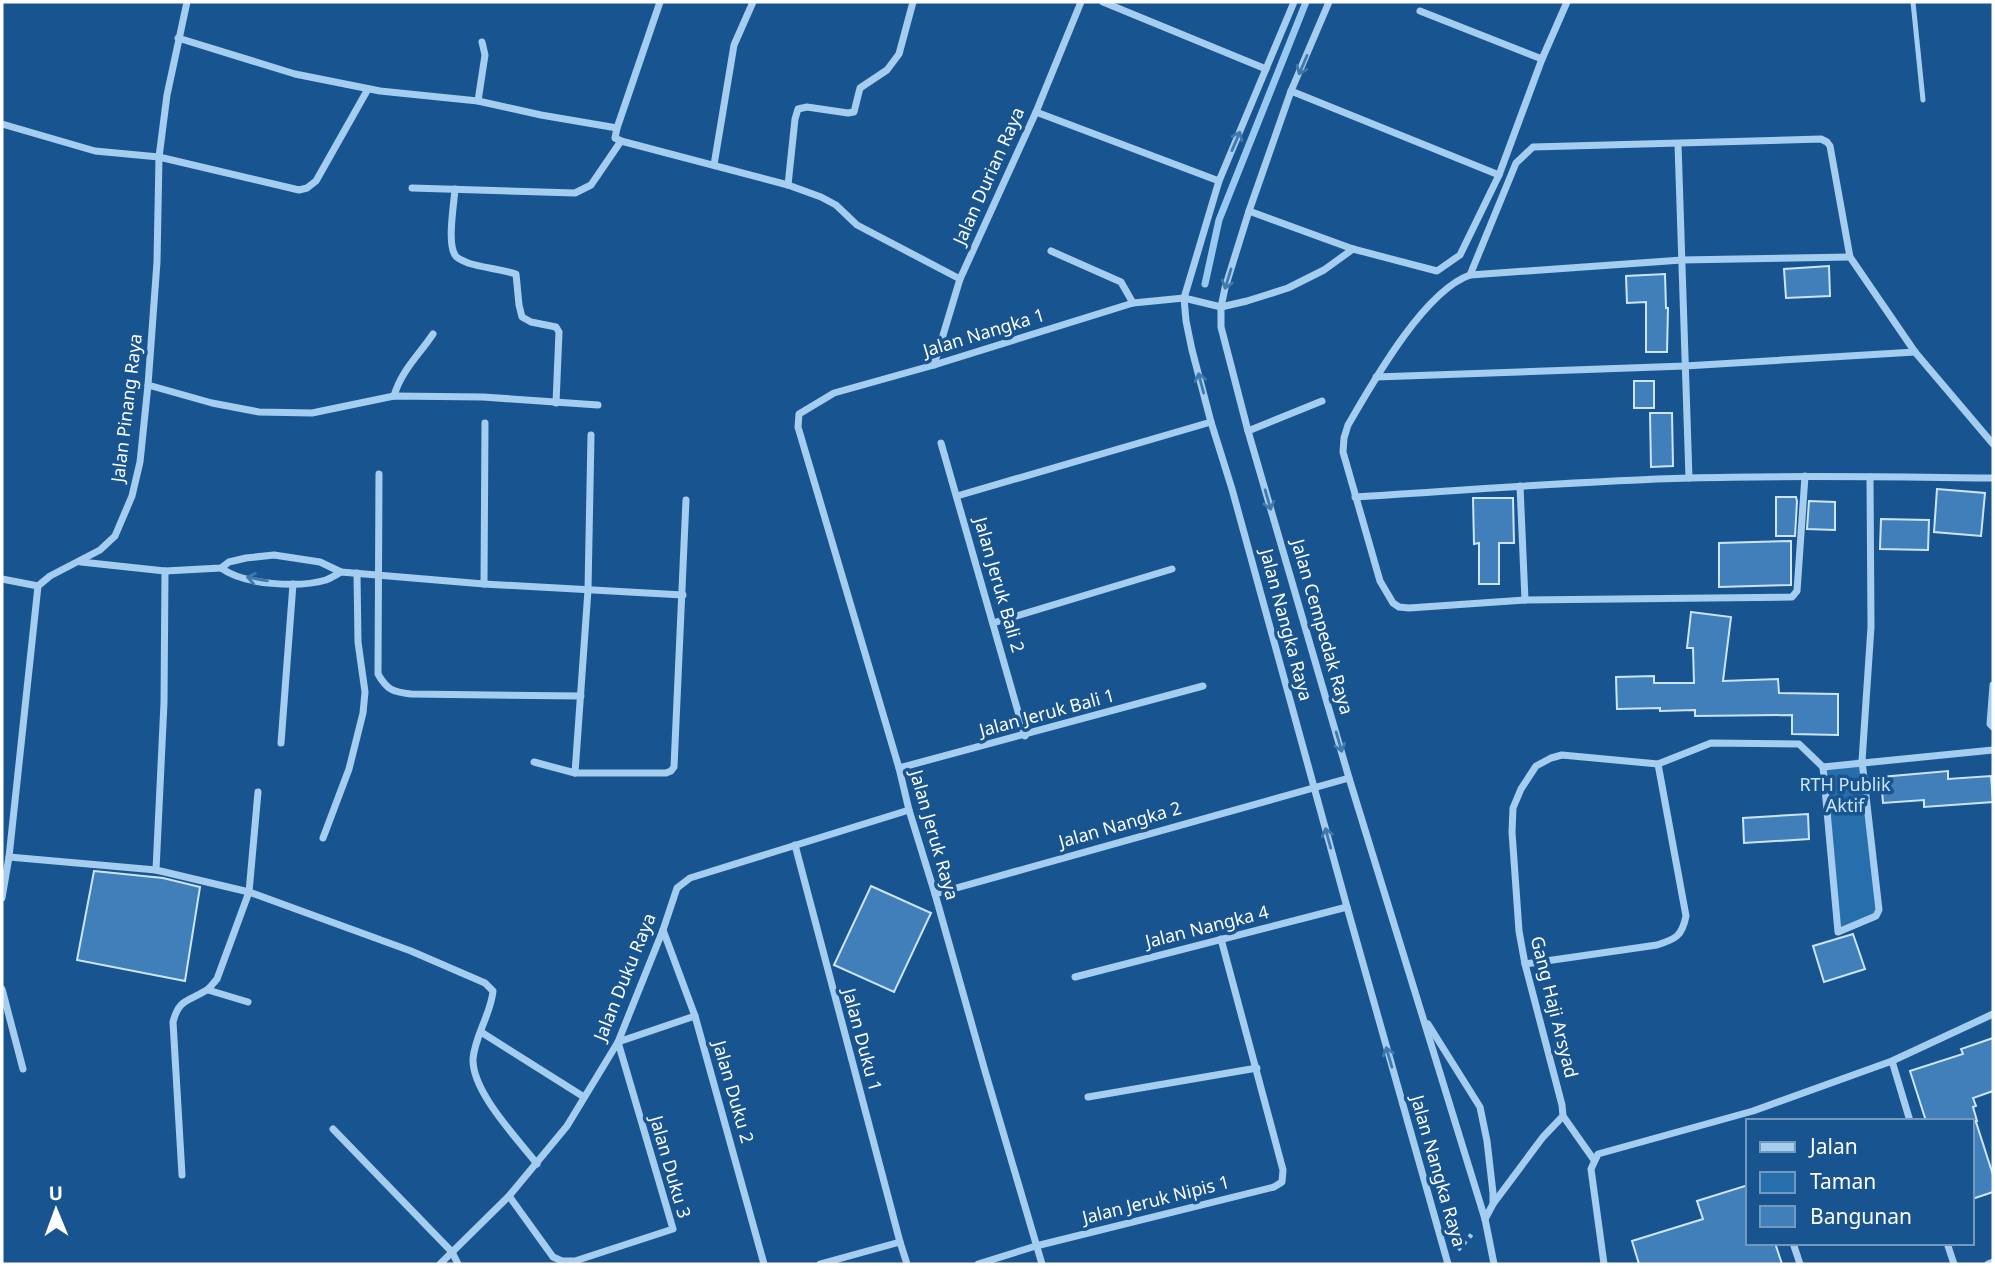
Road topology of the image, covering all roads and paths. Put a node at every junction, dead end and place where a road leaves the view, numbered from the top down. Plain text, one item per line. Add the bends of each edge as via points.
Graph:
1 (187, 2) edge
2 (660, 2) edge
3 (753, 2) edge
4 (913, 2) edge
5 (1081, 2) edge
6 (1103, 2) edge
7 (1294, 2) edge
8 (1329, 2) edge
9 (1567, 2) edge
10 (1913, 2) edge
11 (1420, 11) dead end
12 (178, 38) junction
13 (482, 42) dead end
14 (1542, 59) junction
15 (1266, 69) junction
16 (368, 89) junction
17 (1292, 91) junction
18 (1923, 100) dead end
19 (478, 101) junction
20 (1036, 112) junction
21 (2, 124) edge
22 (617, 128) junction
23 (621, 141) junction
24 (1678, 144) junction
25 (159, 157) junction
26 (714, 166) junction
27 (1499, 175) junction
28 (1219, 181) junction
29 (788, 185) junction
30 (412, 188) dead end
31 (455, 189) junction
32 (1249, 211) junction
33 (1353, 249) junction
34 (1051, 251) dead end
35 (1850, 257) junction
36 (1682, 260) junction
37 (1470, 275) junction
38 (960, 279) junction
39 (1184, 298) junction
40 (1133, 303) junction
41 (1221, 307) junction
42 (433, 334) dead end
43 (1915, 352) junction
44 (934, 365) junction
45 (1685, 366) junction
46 (1376, 377) junction
47 (148, 385) junction
48 (394, 397) junction
49 (1322, 401) dead end
50 (556, 403) junction
51 (598, 405) dead end
52 (799, 414) joint
53 (1211, 422) junction
54 (485, 423) dead end
55 (1248, 431) junction
56 (591, 435) dead end
57 (941, 443) dead end
58 (1993, 444) edge
59 (379, 474) dead end
60 (1805, 476) junction
61 (1870, 477) junction
62 (1689, 478) junction
63 (1993, 478) edge
64 (1520, 486) junction
65 (957, 496) junction
66 (1355, 497) junction
67 (686, 500) dead end
68 (80, 562) junction
69 (221, 568) junction
70 (1172, 569) dead end
71 (165, 571) junction
72 (341, 572) junction
73 (357, 573) junction
74 (380, 574) junction
75 (2, 579) edge
76 (293, 584) junction
77 (484, 584) junction
78 (38, 586) junction
79 (588, 590) junction
80 (682, 595) junction
81 (1525, 600) junction
82 (993, 623) junction
83 (1993, 685) edge
84 (1203, 686) dead end
85 (581, 695) junction
86 (1993, 727) edge
87 (1025, 736) junction
88 (281, 743) dead end
89 (1993, 750) edge
90 (1862, 761) junction
91 (534, 762) dead end
92 (1658, 764) junction
93 (1822, 767) junction
94 (898, 768) junction
95 (575, 772) junction
96 (1349, 778) junction
97 (1314, 788) junction
98 (258, 792) dead end
99 (909, 810) junction
100 (323, 838) dead end
101 (795, 845) junction
102 (9, 857) junction
103 (156, 870) junction
104 (249, 892) junction
105 (935, 894) junction
106 (2, 898) edge
107 (1347, 907) junction
108 (663, 930) junction
109 (1221, 939) junction
110 (1525, 964) junction
111 (1075, 977) dead end
112 (2, 989) edge
113 (208, 990) junction
114 (248, 1003) dead end
115 (1993, 1014) edge
116 (1422, 1015) junction
117 (695, 1016) junction
118 (481, 1032) junction
119 (618, 1042) junction
120 (1892, 1061) junction
121 (1257, 1068) junction
122 (23, 1069) dead end
123 (584, 1097) junction
124 (1088, 1097) dead end
125 (1753, 1111) junction
126 (1563, 1116) junction
127 (1755, 1119) edge
128 (1909, 1119) edge
129 (333, 1129) dead end
130 (1594, 1160) junction
131 (537, 1164) junction
132 (182, 1174) dead end
133 (509, 1196) junction
134 (1493, 1204) junction
135 (1485, 1219) junction
136 (900, 1242) junction
137 (1794, 1245) edge
138 (1948, 1245) edge
139 (1037, 1246) junction
140 (452, 1252) junction
141 (1993, 1262) edge
142 (1446, 1263) edge
143 (440, 1264) edge
144 (458, 1264) edge
145 (764, 1264) edge
146 (820, 1264) edge
147 (907, 1264) edge
148 (978, 1264) edge
149 (1042, 1264) edge
150 (1494, 1264) edge
151 (1605, 1264) edge
152 (1800, 1264) edge
153 (1954, 1264) edge
154 (1988, 1264) edge

1 - 12 street, Jalan Pinang Raya
2 - 22 street
3 - 26 street via 734,45
4 - 29 street via 899,54 887,70 860,88 855,112 798,109
5 - 20 street, Jalan Durian Raya
6 - 15 street
7 - 15 street, Jalan Nangka Raya
8 -> 17 street, Jalan Cempedak Raya
9 - 14 street
10 - 18 lane
11 - 14 street
12 - 16 street via 295,74
12 - 25 street, Jalan Pinang Raya
13 - 19 street via 485,55
14 - 27 street
28 -> 15 street, Jalan Nangka Raya
16 - 19 street
16 - 25 street via 316,181 307,188 299,190
17 - 27 street
17 - 32 street, Jalan Cempedak Raya
19 - 22 street
20 - 28 street
20 - 38 street, Jalan Durian Raya
21 - 25 street via 95,151
22 - 23 street via 615,138
23 - 26 street
23 - 31 street via 591,186 575,193
24 - 35 street via 1827,142
24 - 36 street
24 - 37 street via 1533,147 1516,163
25 - 47 street, Jalan Pinang Raya
26 - 29 street
27 - 33 street via 1460,256 1437,271
28 - 39 street, Jalan Nangka Raya
29 - 38 street via 836,205 857,225
30 - 31 street
31 - 50 street via 454,254 460,260 516,274 522,317 556,327 559,332
32 - 33 street
32 -> 41 street, Jalan Cempedak Raya
33 - 41 street via 1289,288
34 - 40 street via 1121,282
35 - 36 street
35 - 43 street
36 - 37 street
36 - 45 street
37 - 46 street via 1458,279 1428,307
38 - 44 street, Jalan Durian Raya
39 - 40 street, Jalan Nangka 1
39 - 41 street, Jalan Nangka 1
53 -> 39 street, Jalan Nangka Raya
40 - 44 street, Jalan Nangka 1
41 - 55 street, Jalan Cempedak Raya via 1221,327
42 - 48 street via 406,369
43 - 45 street
43 - 58 street
44 - 52 street, Jalan Nangka 1 via 834,393
45 - 46 street
45 - 62 street
46 - 66 street via 1344,438 1343,452
47 - 48 street via 259,412 312,413
47 - 68 street, Jalan Pinang Raya via 132,496 115,536
48 - 50 street
49 - 55 street
50 - 51 street
52 - 94 street, Jalan Jeruk Raya via 798,427
53 - 65 street
53 - 97 street, Jalan Nangka Raya
54 - 77 street
55 -> 96 street, Jalan Cempedak Raya
56 - 79 street
57 - 65 street, Jalan Jeruk Bali 2
59 - 74 street
60 - 61 street
60 - 62 street
60 - 81 street via 1797,591 1792,597
61 - 63 street
61 - 90 street via 1871,627
62 - 64 street
64 - 66 street
64 - 81 street
65 - 82 street, Jalan Jeruk Bali 2
66 - 81 street via 1380,581 1399,607
67 - 80 street
68 - 71 street
68 - 78 street, Jalan Pinang Raya
69 - 71 street
69 - 72 street via 229,562 274,555 320,562
76 -> 69 street via 259,581
70 - 82 street
71 - 103 street
72 - 73 street
72 - 76 street via 329,579
73 - 74 street
73 - 100 street via 363,713 349,769
74 - 77 street
74 - 85 street via 378,674 396,692
75 - 78 street
76 - 88 street
77 - 79 street
78 - 102 street
79 - 80 street
79 - 85 street
80 - 95 street via 674,767 666,773
82 - 87 street, Jalan Jeruk Bali 2
83 - 86 street
84 - 87 street, Jalan Jeruk Bali 1
85 - 95 street
87 - 94 street, Jalan Jeruk Bali 1
89 - 90 street
90 - 93 street
90 - 93 street via 1879,910 1876,916 1838,932
91 - 95 street
92 - 93 street, Gang Haji Arsyad via 1711,743 1799,744
92 - 110 street, Gang Haji Arsyad via 1562,755 1536,766 1513,808
92 - 110 street via 1686,916 1683,932 1657,945
94 - 99 street, Jalan Jeruk Raya
96 - 97 street, Jalan Nangka 2
96 - 116 street, Jalan Cempedak Raya
97 - 105 street, Jalan Nangka 2
107 -> 97 street, Jalan Nangka Raya
98 - 104 street
99 - 101 street, Jalan Duku Raya
99 - 105 street, Jalan Jeruk Raya
101 - 108 street, Jalan Duku Raya via 690,878 677,888
101 - 136 street, Jalan Duku 1
102 - 103 street
102 - 106 street
103 - 104 street
104 - 113 street via 217,979
104 - 118 street via 485,983 493,991
105 - 139 street, Jalan Jeruk Raya
107 - 109 street, Jalan Nangka 4
142 -> 107 street, Jalan Nangka Raya
108 - 117 street, Jalan Duku 2
108 - 119 street, Jalan Duku Raya
109 - 111 street, Jalan Nangka 4
109 - 121 street
110 - 126 street, Gang Haji Arsyad
112 - 122 street
113 - 114 street
113 - 132 street via 177,1008 173,1022
115 - 120 street
116 - 134 street via 1480,1107
116 - 135 street, Jalan Cempedak Raya
117 - 119 street
117 - 145 street, Jalan Duku 2
118 - 123 street
118 - 131 street via 473,1058 484,1096
119 - 123 street, Jalan Duku Raya
119 - 133 street, Jalan Duku 3 via 673,1229 575,1261 562,1261 553,1257
120 - 125 street
120 - 128 street
121 - 124 street
121 - 139 street, Jalan Jeruk Nipis 1 via 1283,1170 1282,1182
123 - 131 street, Jalan Duku Raya via 568,1126
125 - 127 street
125 - 130 street via 1598,1154
126 - 130 street
126 - 134 street
129 - 140 street
130 - 151 street via 1591,1169
131 - 133 street, Jalan Duku Raya
133 - 140 street, Jalan Duku Raya
134 - 135 street
135 - 142 path
135 - 150 street, Jalan Cempedak Raya
136 - 146 street
136 - 147 street, Jalan Duku 1
137 - 152 street
138 - 153 street
139 - 148 street, Jalan Jeruk Nipis 1
139 - 149 street, Jalan Jeruk Raya
140 - 143 street, Jalan Duku Raya
140 - 144 street
141 - 154 street

